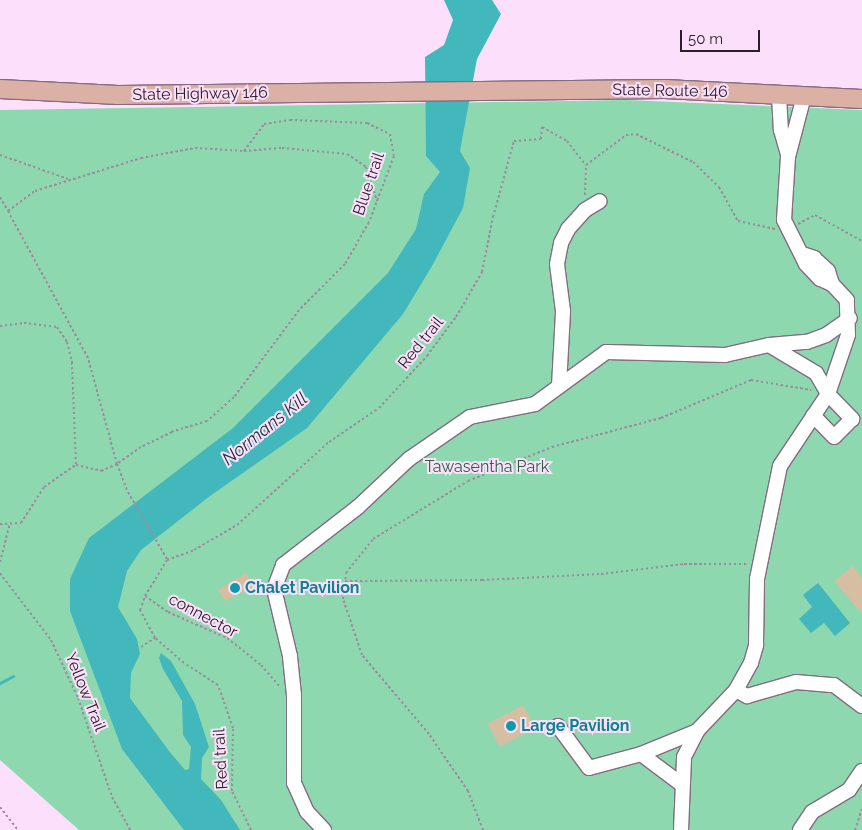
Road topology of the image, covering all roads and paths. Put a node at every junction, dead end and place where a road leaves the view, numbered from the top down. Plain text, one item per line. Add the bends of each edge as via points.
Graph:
1 (0, 90) edge
2 (401, 91) joint
3 (779, 94) junction
4 (804, 96) junction
5 (862, 99) edge
6 (244, 151) junction
7 (0, 155) edge
8 (788, 157) junction
9 (586, 165) junction
10 (70, 180) junction
11 (0, 197) edge
12 (377, 202) junction
13 (600, 202) dead end
14 (585, 210) junction
15 (8, 211) junction
16 (788, 230) junction
17 (862, 241) edge
18 (850, 318) junction
19 (0, 326) edge
20 (768, 345) junction
21 (559, 386) junction
22 (828, 394) junction
23 (814, 416) junction
24 (117, 464) junction
25 (76, 465) junction
26 (0, 524) edge
27 (10, 524) junction
28 (167, 560) junction
29 (0, 562) edge
30 (760, 564) junction
31 (0, 572) edge
32 (345, 581) junction
33 (145, 596) junction
34 (155, 638) junction
35 (141, 647) dead end
36 (736, 690) junction
37 (294, 696) junction
38 (862, 706) edge
39 (558, 726) dead end
40 (697, 731) junction
41 (641, 754) junction
42 (862, 771) edge
43 (681, 784) junction
44 (0, 808) edge
45 (862, 810) edge
46 (18, 830) edge
47 (130, 830) edge
48 (251, 830) edge
49 (324, 830) edge
50 (483, 830) edge
51 (681, 830) edge
52 (800, 830) edge
53 (855, 830) edge

1 - 2 main road, State Highway 146 via 118,95
2 - 3 main road, State Route 146 via 665,90
3 - 4 main road, State Route 146
3 - 8 lane via 781,130
4 - 5 main road, State Route 146
4 - 8 lane
6 - 10 path via 195,148 141,158
6 - 12 path via 282,148 347,154 366,167
6 - 12 path, Blue trail via 264,124 290,120 367,123 390,134 394,156
7 - 10 path
8 - 16 lane via 784,220
9 - 14 path
9 - 16 path via 626,135 636,134 693,162 719,187 738,221
9 - 28 path, Red trail via 567,141 542,127 541,139 514,141 482,272 427,356 380,408 329,442 238,525 194,550
10 - 15 path via 35,191
11 - 15 path
12 - 24 path, Blue trail via 345,264 299,310 234,396 207,421 172,432 141,447
13 - 14 lane
14 - 21 lane via 568,228 557,264 563,311
15 - 24 path via 88,358
16 - 17 path via 815,215
16 - 18 lane via 802,254 814,258 828,271 832,284 847,300
18 - 20 lane via 826,335 807,342
18 - 22 lane via 838,370
19 - 25 path via 24,323 57,327 67,342 72,362
20 - 21 lane via 725,356 606,352
20 - 22 lane via 816,373
21 - 37 lane via 535,404 470,418 409,458 358,507 283,564 274,588 290,656
22 - 23 lane
22 - 23 lane via 852,419 834,437
22 - 32 path via 751,380 661,418 552,447 468,481 373,539 346,574
23 - 30 lane via 780,466
24 - 25 path, Blue trail via 100,471
24 - 28 path via 128,492
25 - 27 path via 44,487 21,523
26 - 27 path
27 - 29 path
28 - 33 path
30 - 32 path via 684,564 601,574 482,580
30 - 36 lane via 755,605 756,645 751,664
31 - 47 path, Yellow Trail via 51,640 78,698 112,797
32 - 50 path via 343,600 362,655 429,734 468,791
33 - 34 path, Red trail via 140,610
33 - 37 path, connector via 168,612 227,638 261,665 280,688
34 - 35 path
34 - 48 path, Red trail via 184,663 218,684 233,728 232,791
36 - 38 lane via 747,696 796,682 834,685
36 - 40 lane
37 - 49 lane via 294,783 307,812
39 - 41 lane via 589,768
40 - 41 lane
40 - 43 lane via 684,757
41 - 43 lane
42 - 52 lane via 849,790 812,812
43 - 51 lane
44 - 46 path
45 - 53 path

